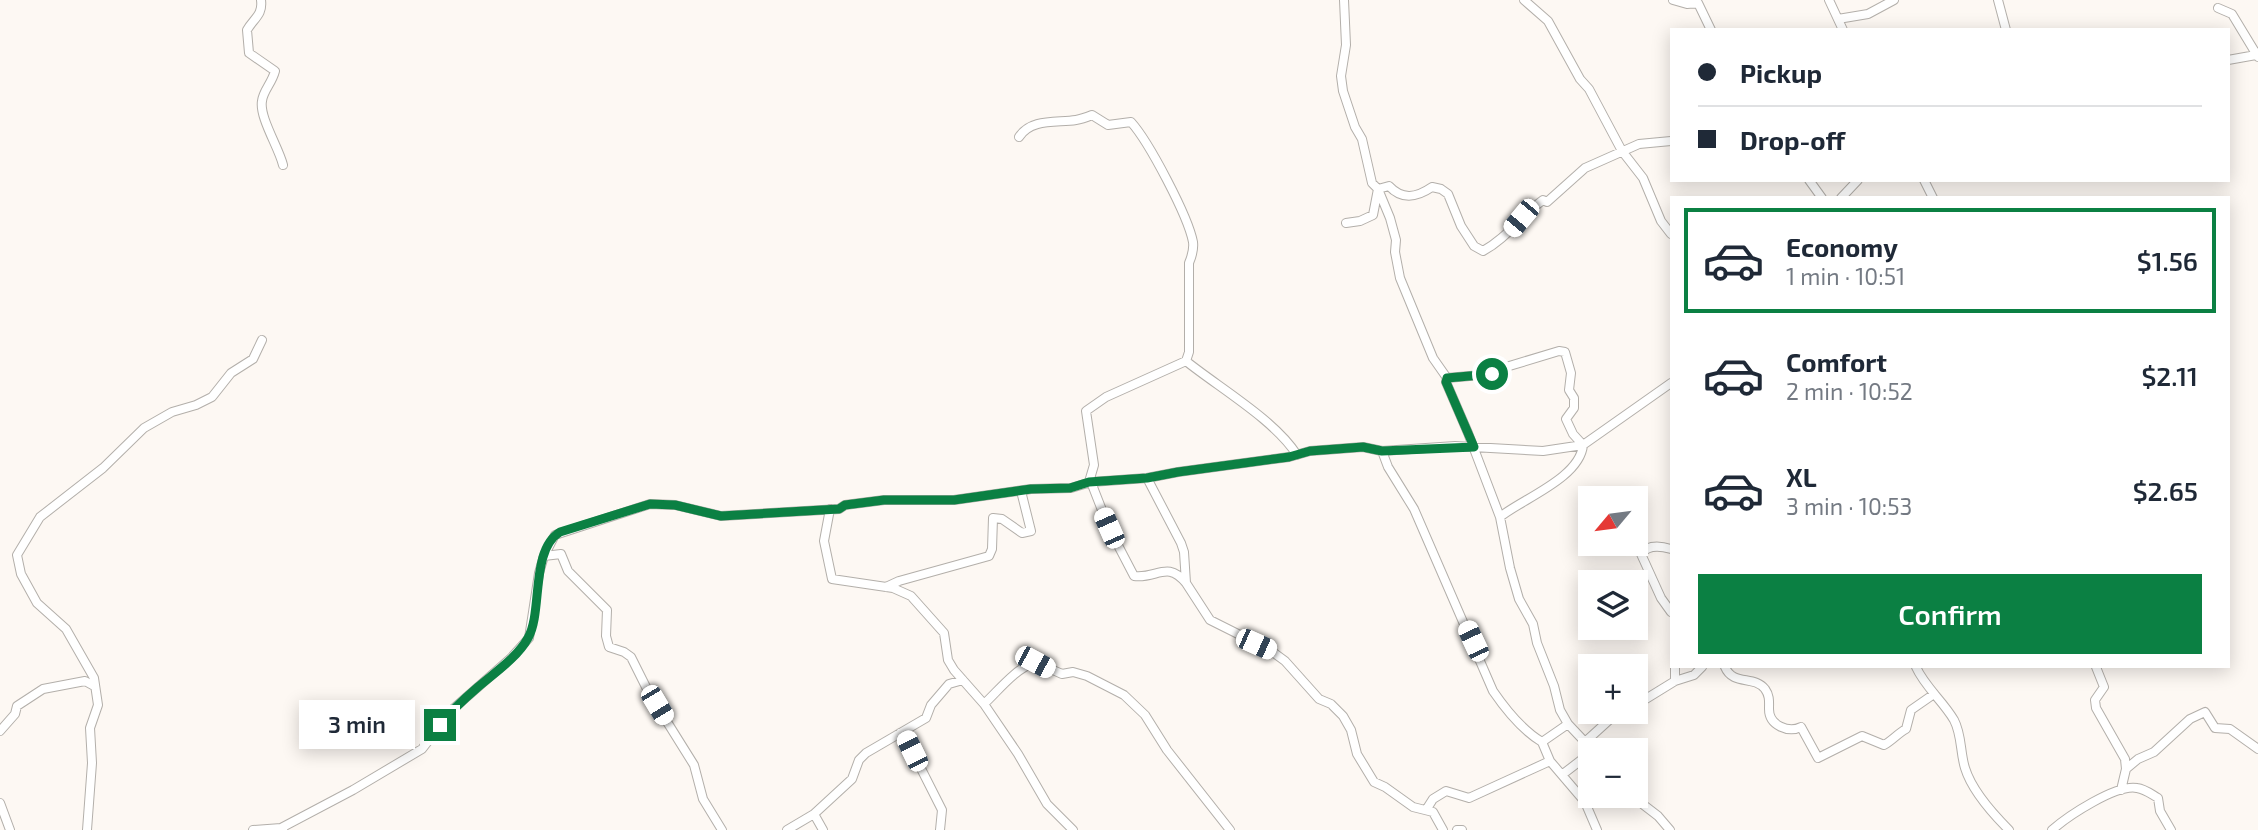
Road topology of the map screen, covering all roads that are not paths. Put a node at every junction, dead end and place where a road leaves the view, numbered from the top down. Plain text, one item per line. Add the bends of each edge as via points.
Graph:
1 (261, 0) edge
2 (1344, 0) edge
3 (1524, 0) edge
4 (1673, 0) edge
5 (1829, 0) edge
6 (1894, 0) edge
7 (1998, 0) edge
8 (2218, 8) dead end
9 (1838, 19) junction
10 (1710, 28) edge
11 (1842, 28) edge
12 (2006, 28) edge
13 (2257, 55) edge
14 (2230, 60) edge
15 (1019, 137) dead end
16 (1670, 141) edge
17 (1622, 151) junction
18 (283, 165) dead end
19 (1856, 182) edge
20 (1378, 189) junction
21 (1842, 196) edge
22 (1346, 223) dead end
23 (1670, 233) edge
24 (262, 340) dead end
25 (1186, 361) junction
26 (1447, 378) junction
27 (1670, 384) edge
28 (1664, 390) junction
29 (1670, 395) edge
30 (1583, 445) junction
31 (1474, 447) junction
32 (1382, 451) junction
33 (1297, 455) junction
34 (1147, 478) junction
35 (1090, 482) junction
36 (1021, 491) junction
37 (830, 509) junction
38 (1500, 517) junction
39 (1670, 549) edge
40 (544, 556) junction
41 (1186, 583) junction
42 (886, 587) junction
43 (1670, 611) edge
44 (1675, 668) edge
45 (1701, 668) edge
46 (1726, 668) edge
47 (1916, 668) edge
48 (2095, 668) edge
49 (963, 680) junction
50 (1675, 681) junction
51 (94, 686) junction
52 (1934, 694) junction
53 (1648, 698) edge
54 (984, 704) junction
55 (1568, 724) junction
56 (1605, 724) edge
57 (0, 731) edge
58 (900, 733) junction
59 (1581, 738) edge
60 (1589, 738) edge
61 (1542, 742) junction
62 (2258, 750) edge
63 (1550, 761) junction
64 (1578, 763) edge
65 (2126, 769) junction
66 (1563, 774) junction
67 (1578, 789) edge
68 (2121, 790) junction
69 (0, 803) edge
70 (1591, 808) edge
71 (1648, 808) edge
72 (1426, 810) junction
73 (814, 814) junction
74 (282, 829) edge
75 (10, 830) edge
76 (87, 830) edge
77 (253, 830) edge
78 (722, 830) edge
79 (787, 830) edge
80 (822, 830) edge
81 (940, 830) edge
82 (1073, 830) edge
83 (1230, 830) edge
84 (1443, 830) edge
85 (1597, 830) edge
86 (1670, 830) edge
87 (2009, 830) edge
88 (2052, 830) edge
89 (2171, 830) edge

1 - 18 street via 258,18 247,30 247,49 275,71 261,103
2 - 20 street via 1343,91 1362,139 1372,183
3 - 17 street via 1548,21
4 - 10 street via 1698,3
5 - 9 street
6 - 9 street via 1868,13
7 - 12 street
8 - 13 street via 2232,14
9 - 11 street
13 - 14 street
15 - 25 street via 1033,126 1092,116 1108,125 1131,122 1140,132 1169,184 1193,242
16 - 17 street
17 - 20 street via 1585,168 1547,202 1527,211 1500,242 1483,251 1474,246 1448,194 1441,189 1432,187 1405,197 1389,186
17 - 23 street via 1643,178
19 - 21 street
20 - 22 street via 1373,215
20 - 26 street via 1390,218 1400,278 1433,358
24 - 51 street via 253,359 231,373 212,397 144,428 103,468 40,517 17,555 21,574 37,603 66,629 94,678
25 - 33 street via 1277,433
25 - 35 street via 1106,397 1086,411 1094,465
26 - 30 street via 1492,374 1532,358 1565,352 1574,398 1574,408 1566,419
26 - 31 street
27 - 28 street
28 - 29 street
28 - 30 street
30 - 31 street via 1543,451
30 - 38 street via 1579,458 1552,484
31 - 32 street
31 - 38 street
32 - 33 street via 1363,447
32 - 61 street via 1414,509 1493,691
33 - 34 street
34 - 35 street
34 - 41 street via 1181,543
35 - 36 street
35 - 41 street via 1134,576 1164,570
36 - 37 street via 954,500 884,500
36 - 42 street via 1031,531 1021,533 1003,519 993,518 989,556
37 - 40 street via 721,516 650,504 560,532
37 - 42 street via 824,541 832,579
38 - 55 street via 1519,599 1533,624
39 - 43 street via 1654,547 1641,554
40 - 74 street via 529,638 511,658 453,709 422,749
40 - 78 street via 561,554 568,571 607,610 609,647 631,657 694,765 703,799
41 - 72 street via 1210,620 1270,650 1343,716 1374,782 1413,807
42 - 49 street via 911,596 944,633 948,660
44 - 50 street
45 - 50 street
46 - 52 street via 1734,678 1762,686 1775,722 1782,729 1801,727 1818,758 1862,736 1884,745 1895,740 1906,729 1911,709
47 - 52 street
48 - 65 street via 2104,687 2095,700 2096,708 2125,759
49 - 54 street
49 - 58 street via 949,684 926,718
50 - 53 street
51 - 57 street via 85,681 44,689 17,706
51 - 76 street via 98,705 90,728
52 - 87 street via 1954,720 1976,792
54 - 82 street via 1046,804
54 - 83 street via 1035,662 1108,685 1145,715
55 - 59 street
55 - 61 street
56 - 60 street
58 - 73 street via 859,760 852,779
58 - 81 street via 942,810
61 - 63 street
62 - 65 street via 2230,729 2216,728 2205,712
63 - 66 street
63 - 72 street via 1469,798 1446,791
64 - 66 street
65 - 68 street
66 - 67 street
68 - 88 street
68 - 89 street via 2141,788 2158,798
69 - 75 street
70 - 85 street
71 - 86 street
72 - 84 street via 1433,812
73 - 79 street
73 - 80 street
74 - 77 street

